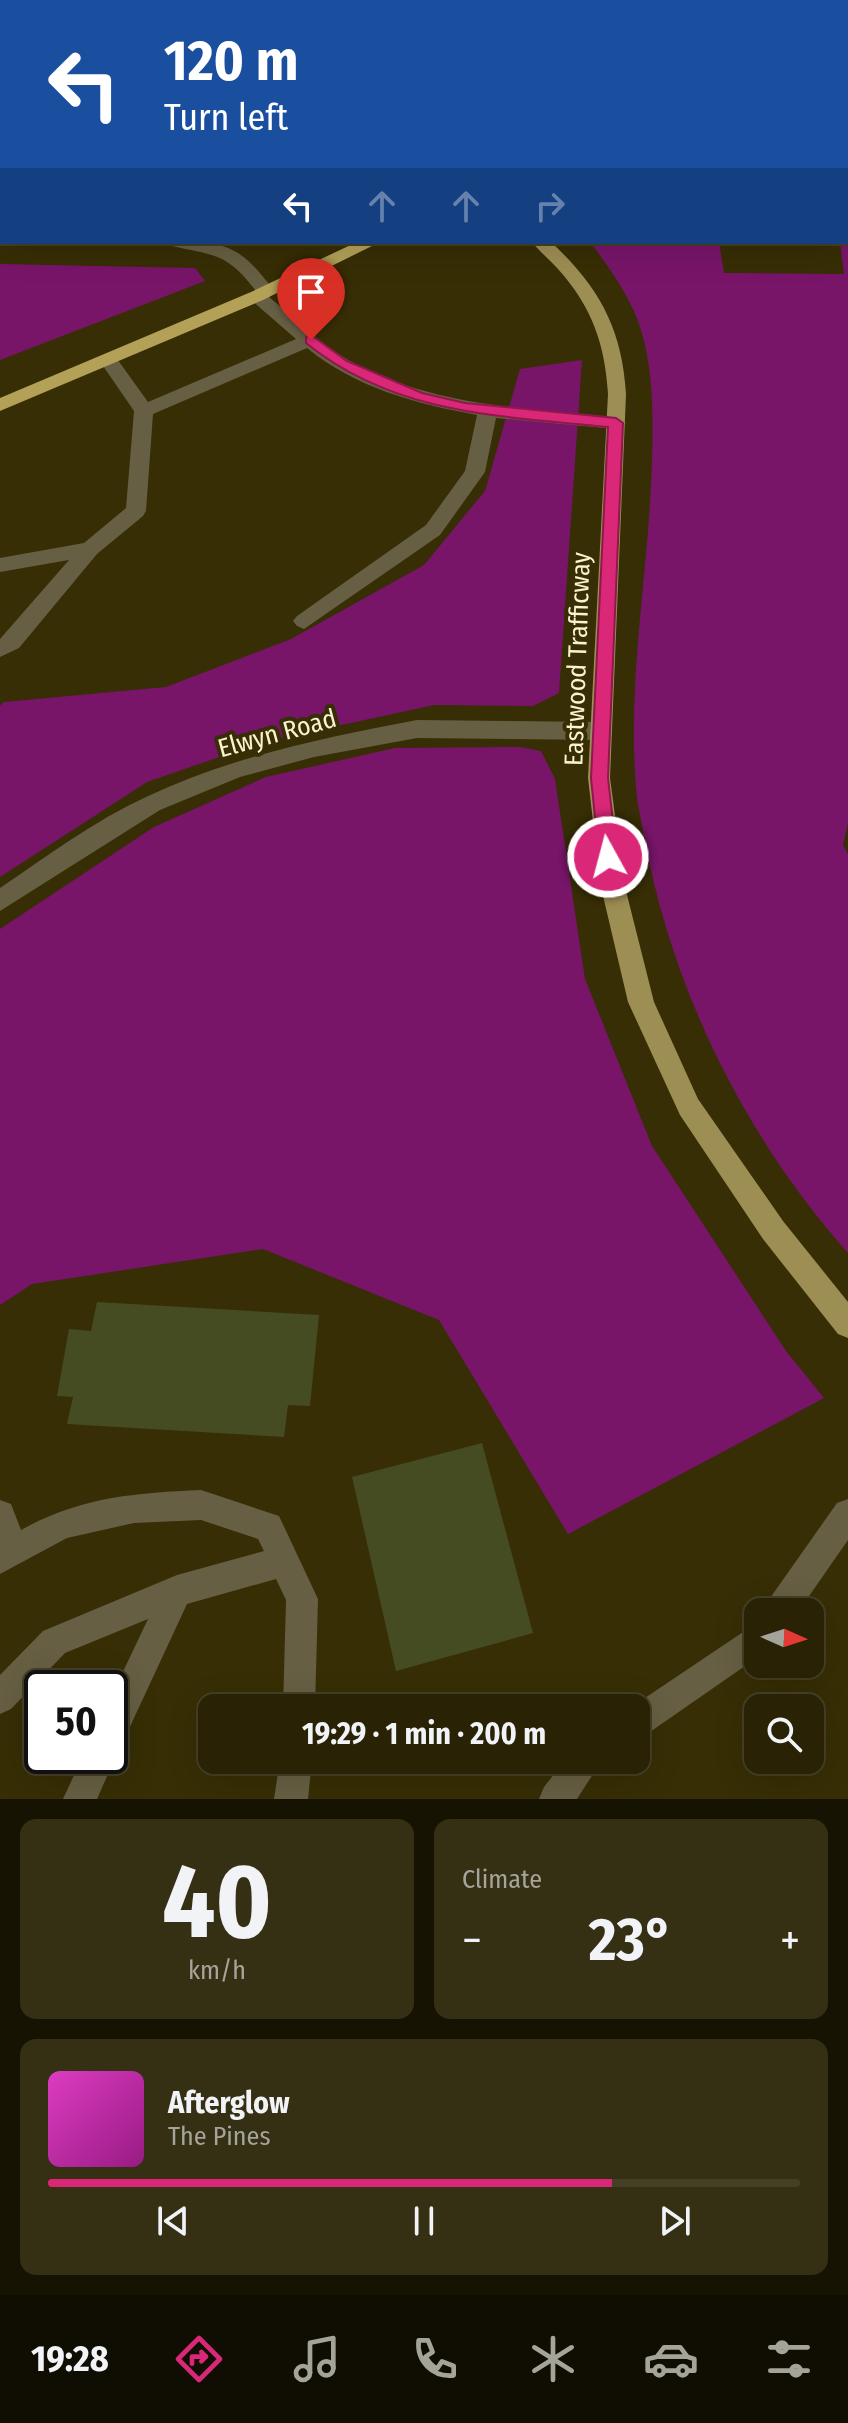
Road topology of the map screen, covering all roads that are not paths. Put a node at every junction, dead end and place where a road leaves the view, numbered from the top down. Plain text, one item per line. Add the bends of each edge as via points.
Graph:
1 (211, 244) edge
2 (367, 244) edge
3 (543, 244) edge
4 (262, 294) junction
5 (311, 340) junction
6 (108, 360) junction
7 (0, 405) edge
8 (488, 410) junction
9 (144, 411) junction
10 (616, 423) junction
11 (90, 549) junction
12 (0, 565) edge
13 (304, 621) dead end
14 (0, 649) edge
15 (600, 731) junction
16 (0, 901) edge
17 (848, 1324) edge
18 (848, 1514) edge
19 (0, 1515) edge
20 (7, 1555) edge
21 (284, 1561) junction
22 (177, 1591) junction
23 (789, 1598) edge
24 (744, 1648) edge
25 (299, 1694) edge
26 (128, 1696) edge
27 (0, 1698) edge
28 (650, 1713) edge
29 (92, 1774) edge
30 (294, 1774) edge
31 (575, 1774) edge
32 (80, 1799) edge
33 (291, 1799) edge
34 (556, 1799) edge

1 - 4 street via 235,255
2 - 4 highway
3 - 10 main road, Eastwood Trafficway via 594,305 613,348
4 - 5 street
4 - 6 highway
5 - 8 street via 342,365 418,397
5 - 9 street
6 - 7 highway
6 - 9 street
8 - 10 street
8 - 13 street via 475,472 433,530
9 - 11 street via 136,511
10 - 15 main road, Eastwood Trafficway
11 - 12 street
11 - 14 street
15 - 16 street, Elwyn Road via 417,729 314,748 235,770 152,804
15 - 17 main road, Eastwood Trafficway via 599,778 612,883 641,1002 689,1107 773,1230
18 - 23 street
19 - 20 street
20 - 21 street via 62,1524 134,1508 201,1505 268,1527
21 - 22 street
21 - 25 street via 302,1599
22 - 26 street
22 - 27 street via 54,1642
24 - 28 street
29 - 32 street
30 - 33 street
31 - 34 street

